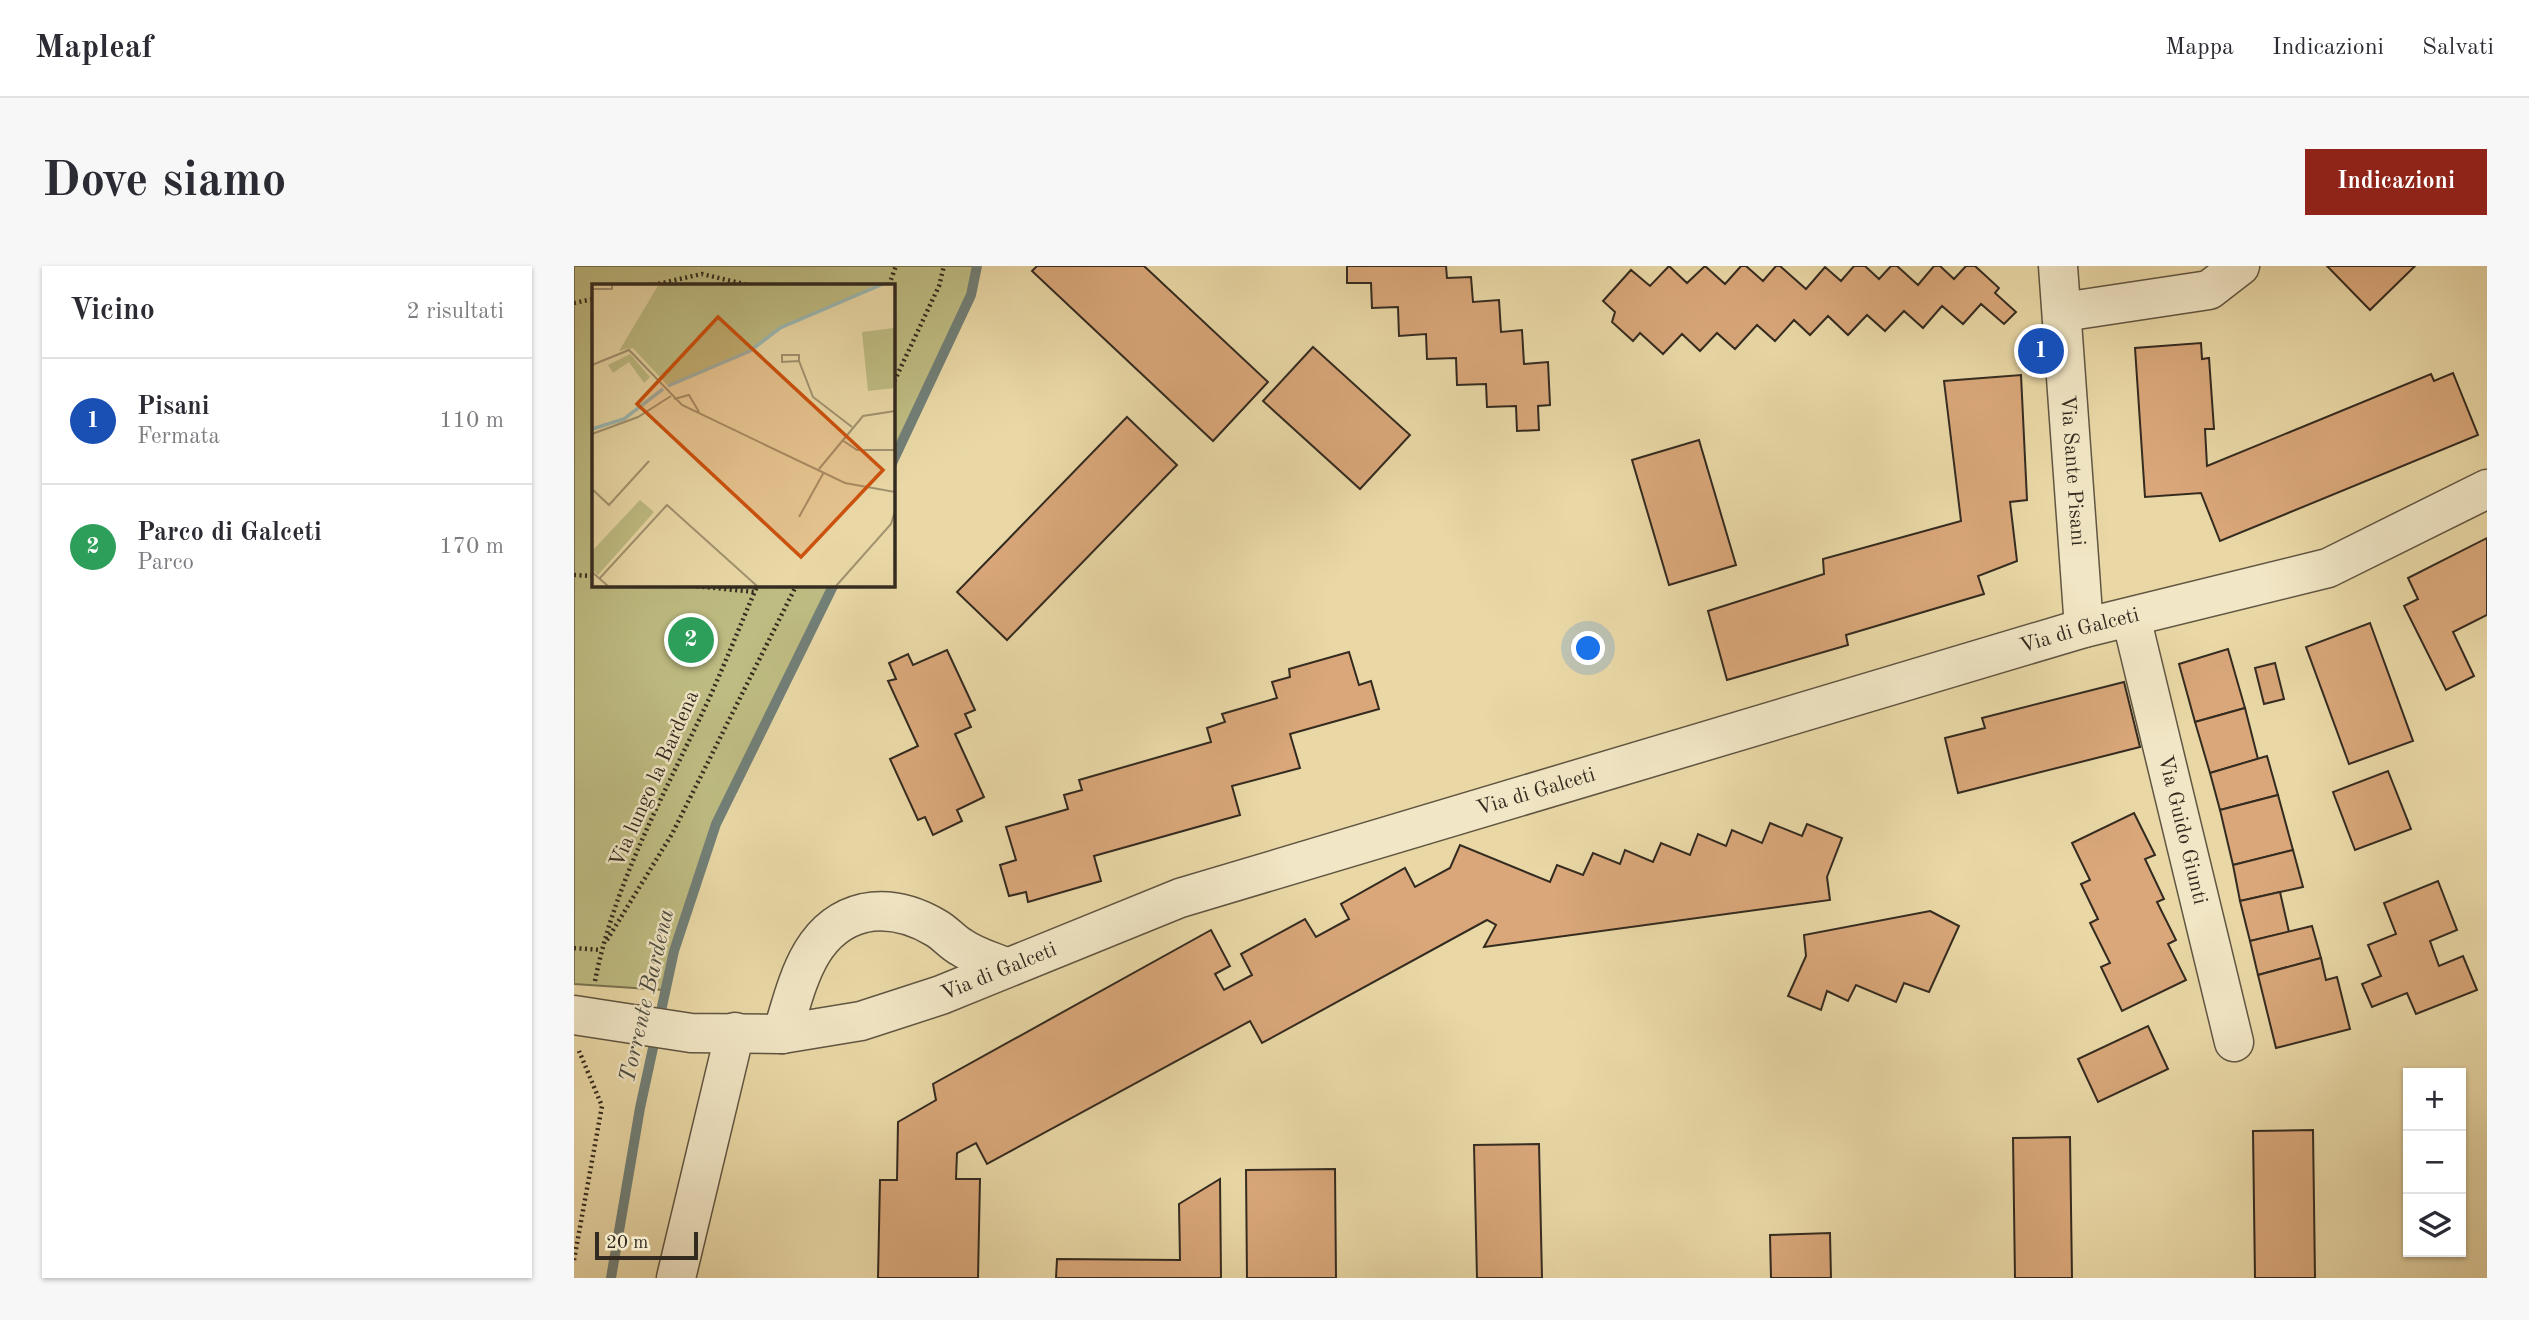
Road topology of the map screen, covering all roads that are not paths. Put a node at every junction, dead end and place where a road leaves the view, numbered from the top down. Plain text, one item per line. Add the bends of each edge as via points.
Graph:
1 (2058, 266) edge
2 (2240, 266) edge
3 (2063, 312) junction
4 (2487, 489) edge
5 (2131, 617) junction
6 (2084, 628) junction
7 (1005, 967) junction
8 (580, 1015) edge
9 (735, 1032) junction
10 (782, 1034) junction
11 (2234, 1042) dead end
12 (676, 1278) edge

1 - 3 street, Via Sante Pisani
2 - 3 street via 2209,290
3 - 6 street, Via Sante Pisani
4 - 5 street, Via di Galceti via 2328,568
5 - 6 street, Via di Galceti
5 - 11 street, Via Guido Giunti
6 - 7 street, Via di Galceti via 1180,898
7 - 10 street, Via di Galceti via 941,995 861,1021
7 - 10 street via 962,948 937,928 908,915 879,910 848,917 826,932 811,953
8 - 9 street, Via di Galceti via 691,1033
9 - 10 street, Via di Galceti
9 - 12 street

